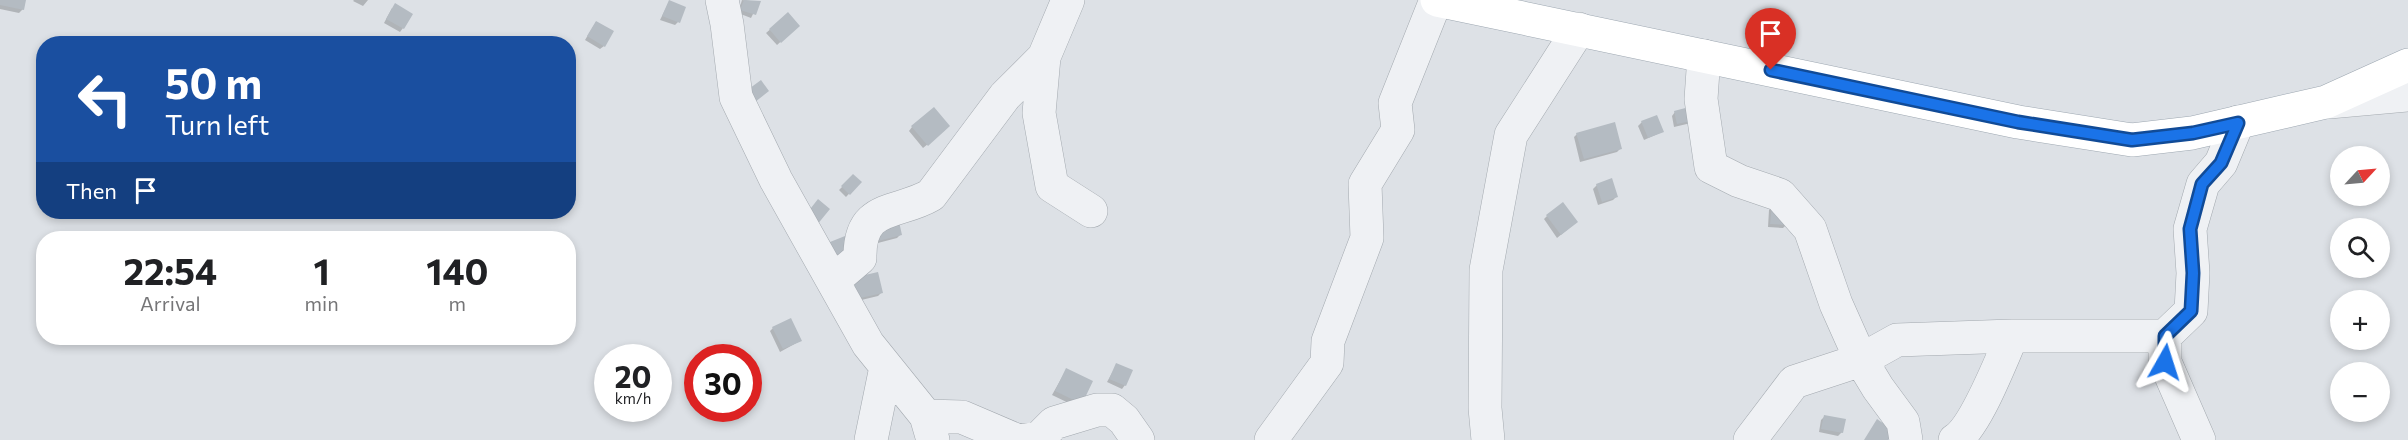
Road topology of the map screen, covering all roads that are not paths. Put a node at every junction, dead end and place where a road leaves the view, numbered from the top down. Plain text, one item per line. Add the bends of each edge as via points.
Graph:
1 (722, 0) edge
2 (1068, 0) edge
3 (1436, 0) edge
4 (1579, 29) junction
5 (1704, 56) junction
6 (1044, 57) junction
7 (2408, 65) edge
8 (2408, 95) edge
9 (2326, 102) junction
10 (2238, 123) junction
11 (1091, 211) dead end
12 (833, 281) junction
13 (2012, 336) junction
14 (2165, 336) junction
15 (1862, 360) junction
16 (886, 367) junction
17 (929, 428) edge
18 (871, 440) edge
19 (1016, 440) edge
20 (1025, 440) edge
21 (1138, 440) edge
22 (1271, 440) edge
23 (1488, 440) edge
24 (1750, 440) edge
25 (1906, 440) edge
26 (1955, 440) edge
27 (2199, 440) edge

1 - 12 street via 736,97 776,180
2 - 6 street
3 - 4 main road
3 - 22 street via 1395,103 1398,130 1365,184 1367,238 1328,340 1327,363
4 - 5 main road
4 - 23 street via 1511,135 1486,270
5 - 10 main road via 2018,122 2132,140
5 - 15 street via 1701,99 1712,166 1739,181 1780,195 1810,229 1836,304
6 - 11 street via 1039,113 1052,186
6 - 12 street via 1005,96 931,195 917,203 890,208 870,221 860,241 860,258
7 - 9 main road
8 - 9 street
9 - 10 main road
10 - 14 street via 2221,163 2202,184 2190,229 2191,311
12 - 16 street via 868,344
13 - 14 street
13 - 15 street via 1897,340
13 - 26 street via 1963,436
14 - 27 street via 2165,362
15 - 24 street via 1794,382
15 - 25 street via 1903,422
16 - 17 street
16 - 18 street
17 - 19 street via 962,417
20 - 21 street via 1039,438 1054,423 1097,410 1112,410

